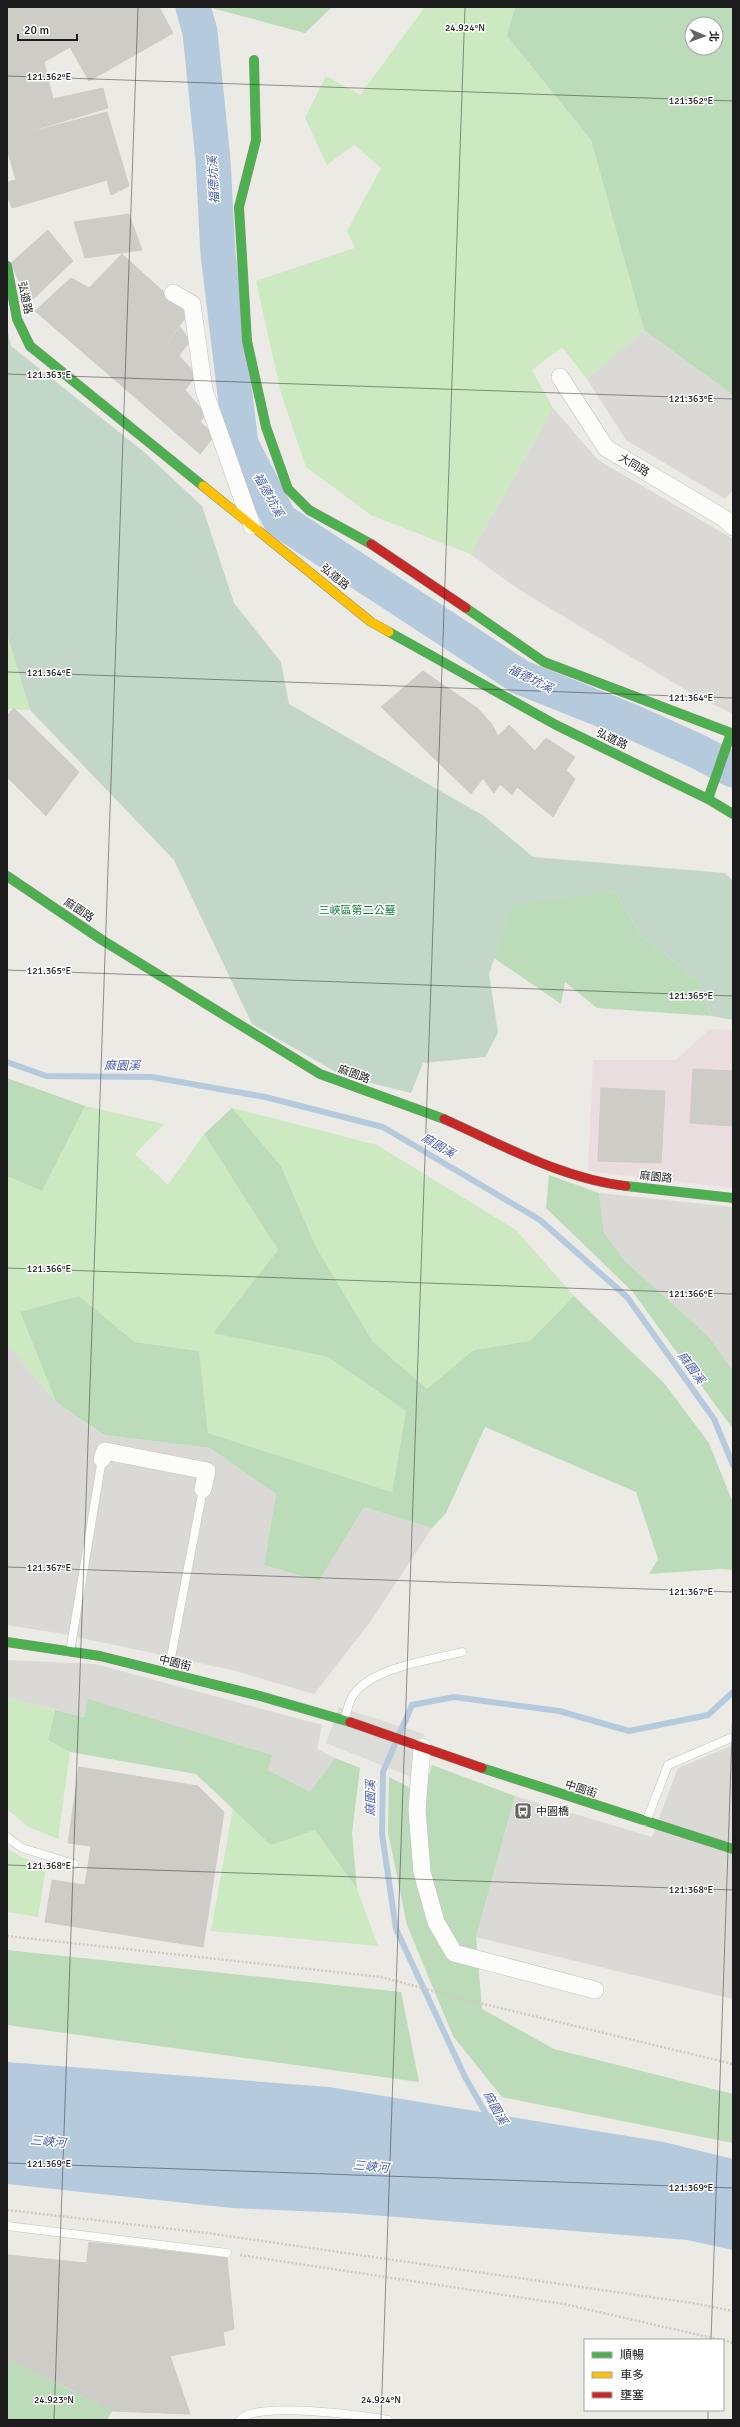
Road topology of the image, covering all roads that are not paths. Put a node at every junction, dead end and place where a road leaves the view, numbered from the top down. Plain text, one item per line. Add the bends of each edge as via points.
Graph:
1 (254, 60) dead end
2 (7, 266) edge
3 (173, 293) dead end
4 (560, 377) dead end
5 (730, 519) edge
6 (252, 526) junction
7 (708, 799) junction
8 (733, 814) edge
9 (7, 876) edge
10 (733, 1198) edge
11 (102, 1459) joint
12 (203, 1489) joint
13 (7, 1642) edge
14 (70, 1652) junction
15 (462, 1652) dead end
16 (168, 1673) junction
17 (340, 1719) junction
18 (733, 1737) edge
19 (422, 1747) junction
20 (646, 1822) junction
21 (7, 1837) edge
22 (733, 1849) edge
23 (74, 1864) dead end
24 (595, 1990) dead end
25 (7, 2226) edge
26 (227, 2253) road end
27 (240, 2420) edge
28 (388, 2420) edge

1 - 7 street via 256,140 239,207 247,341 266,428 288,489 309,510 380,549 544,662 731,733
2 - 6 street, 弘道路 via 17,319 30,346
3 - 6 street via 192,304 204,390
4 - 5 street, 大同路 via 606,448
6 - 7 street, 弘道路 via 371,622 556,725
7 - 8 street, 弘道路
9 - 10 street, 麻園路 via 102,940 320,1074 432,1114 544,1163 602,1183
11 - 12 street via 105,1451 207,1471
11 - 14 lane
12 - 16 lane
13 - 14 street, 中園街
14 - 16 street, 中園街 via 100,1656
15 - 17 lane via 396,1668 370,1680 354,1694
16 - 17 street, 中園街
17 - 19 street
18 - 20 lane via 668,1765
19 - 20 street, 中園街
19 - 24 street via 417,1810 422,1872 436,1922 454,1953
20 - 22 street, 中園街
21 - 23 lane via 22,1848
25 - 26 lane
27 - 28 lane via 256,2411 310,2411 363,2415

